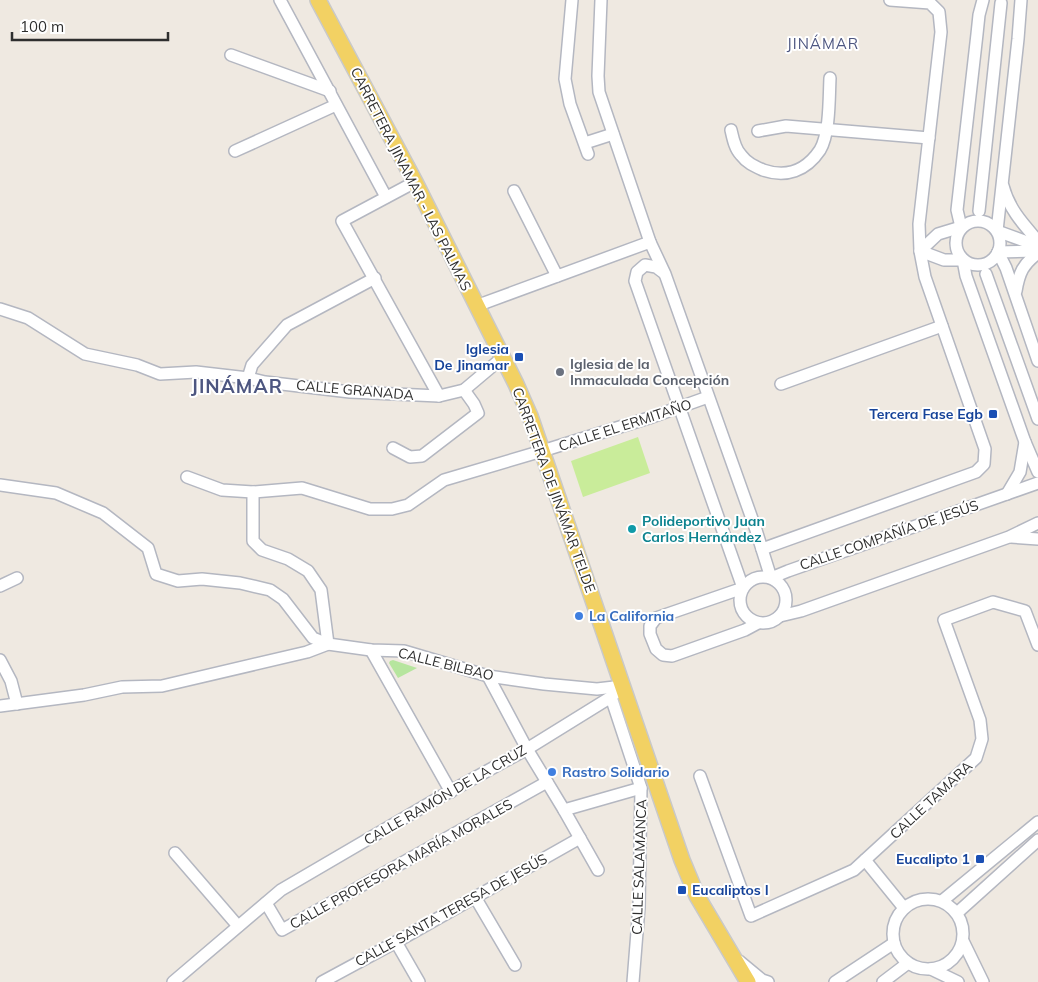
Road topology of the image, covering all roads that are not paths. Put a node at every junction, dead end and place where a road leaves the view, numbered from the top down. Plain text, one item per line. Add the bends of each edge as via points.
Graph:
1 (280, 0) edge
2 (327, 0) edge
3 (572, 0) edge
4 (601, 0) edge
5 (890, 0) edge
6 (977, 0) edge
7 (983, 0) edge
8 (1028, 0) edge
9 (1002, 3) dead end
10 (1019, 3) edge
11 (979, 15) junction
12 (1019, 28) junction
13 (231, 55) dead end
14 (830, 78) dead end
15 (330, 91) junction
16 (336, 106) junction
17 (827, 129) junction
18 (731, 130) dead end
19 (758, 131) dead end
20 (614, 134) junction
21 (929, 138) junction
22 (234, 151) dead end
23 (414, 182) junction
24 (1002, 182) junction
25 (514, 191) dead end
26 (386, 197) junction
27 (979, 211) dead end
28 (919, 224) junction
29 (961, 227) junction
30 (997, 231) junction
31 (938, 234) junction
32 (1038, 240) edge
33 (650, 242) junction
34 (1038, 246) edge
35 (920, 252) junction
36 (998, 252) junction
37 (1038, 252) edge
38 (944, 260) junction
39 (963, 260) junction
40 (645, 265) junction
41 (665, 274) junction
42 (986, 274) dead end
43 (557, 276) junction
44 (925, 277) junction
45 (374, 278) junction
46 (1016, 295) junction
47 (476, 306) junction
48 (0, 310) edge
49 (942, 326) junction
50 (502, 358) junction
51 (1038, 361) edge
52 (248, 378) junction
53 (781, 384) dead end
54 (464, 390) junction
55 (439, 396) junction
56 (708, 397) junction
57 (680, 407) junction
58 (1038, 419) edge
59 (1026, 442) junction
60 (393, 448) dead end
61 (542, 451) junction
62 (1038, 472) edge
63 (187, 477) dead end
64 (1038, 483) edge
65 (0, 485) edge
66 (254, 492) junction
67 (1007, 494) junction
68 (1038, 523) edge
69 (1009, 537) junction
70 (1038, 539) edge
71 (762, 549) junction
72 (17, 578) dead end
73 (771, 578) junction
74 (0, 586) edge
75 (743, 588) junction
76 (780, 616) junction
77 (758, 623) junction
78 (328, 644) junction
79 (1038, 645) edge
80 (371, 650) junction
81 (0, 660) edge
82 (488, 676) junction
83 (623, 686) junction
84 (611, 696) junction
85 (17, 704) junction
86 (0, 706) edge
87 (526, 749) junction
88 (700, 776) dead end
89 (547, 782) junction
90 (640, 788) junction
91 (450, 792) junction
92 (564, 810) junction
93 (1038, 822) edge
94 (580, 838) junction
95 (1038, 840) edge
96 (175, 854) dead end
97 (865, 860) junction
98 (598, 870) dead end
99 (476, 897) junction
100 (942, 901) junction
101 (266, 903) junction
102 (904, 908) junction
103 (957, 913) junction
104 (238, 926) junction
105 (963, 941) junction
106 (396, 942) junction
107 (894, 943) junction
108 (734, 957) junction
109 (908, 963) junction
110 (515, 965) dead end
111 (931, 969) junction
112 (173, 982) edge
113 (322, 982) edge
114 (419, 982) edge
115 (633, 982) edge
116 (748, 982) edge
117 (768, 982) edge
118 (835, 982) edge
119 (883, 982) edge
120 (958, 982) edge
121 (983, 982) edge

1 - 15 street
2 - 23 main road, CARRETERA JINAMAR - LAS PALMAS via 352,64
3 - 20 street via 565,79 570,104 586,149
4 - 20 street via 599,92
5 - 21 street via 930,3 940,12 941,32
6 - 11 street
7 - 11 street
8 - 12 street
9 - 27 street
10 - 12 street
11 - 29 street via 957,210
12 - 24 street
13 - 15 street
14 - 17 street
15 - 16 street
16 - 22 street
16 - 26 street
17 - 18 street via 821,148 811,161 796,171 783,174 752,166 740,154
17 - 19 street via 786,126
17 - 21 street
20 - 33 street
21 - 28 street
23 - 26 street
23 - 47 main road, CARRETERA JINAMAR - LAS PALMAS
24 - 30 street
24 - 32 street via 1017,218
25 - 43 street
26 - 45 street via 342,221
28 - 31 street
28 - 35 street
29 - 30 street via 976,220 992,225
29 - 31 street
29 - 39 street via 955,248
30 - 34 street
30 - 36 street via 1000,238
31 - 35 street
33 - 40 street
33 - 41 street
33 - 43 street
35 - 38 street
35 - 44 street
36 - 37 street
36 - 39 street via 993,259 978,265
36 - 46 street
37 - 46 street via 1018,277
38 - 39 street
38 - 44 street via 937,262
39 - 59 street
40 - 41 street via 656,267
40 - 57 street via 637,272 635,281
41 - 56 street
42 - 58 street
43 - 47 street
44 - 49 street
45 - 52 street via 287,325 252,364
45 - 55 street
46 - 51 street
47 - 50 main road, CARRETERA JINAMAR - LAS PALMAS
48 - 52 street, CALLE GRANADA via 28,318 84,354 137,365 160,374 196,372
49 - 53 street
49 - 71 street, CALLE COMPAÑÍA DE JESÚS via 985,449 984,464 976,472
50 - 54 street, CALLE GRANADA
50 - 61 main road, CARRETERA DE JINÁMAR TELDE via 530,416
52 - 55 street, CALLE GRANADA via 350,392
54 - 55 street, CALLE GRANADA
54 - 60 street via 478,413 422,456 410,457
56 - 57 street, CALLE EL ERMITAÑO
56 - 71 street
57 - 61 street, CALLE EL ERMITAÑO
57 - 75 street
59 - 62 street
59 - 67 street via 1020,472
61 - 66 street, CALLE EL ERMITAÑO via 444,480 408,505 392,509 370,509 302,488
61 - 83 main road, CARRETERA DE JINÁMAR TELDE
63 - 66 street, CALLE EL ERMITAÑO via 222,490
64 - 67 street, CALLE COMPAÑÍA DE JESÚS
65 - 78 street, CALLE BILBAO via 56,493 103,513 148,548 156,574 178,581 202,579 270,590 283,599 313,638
66 - 78 street via 253,541 262,550 288,559 308,571 321,590
67 - 73 street, CALLE COMPAÑÍA DE JESÚS
68 - 69 street
69 - 70 street
69 - 76 street
71 - 73 street
72 - 74 street
73 - 75 street via 750,580
73 - 76 street via 786,595 786,606
75 - 77 street via 739,599 741,610
75 - 77 street via 656,618 650,626 656,649 663,655 672,656
76 - 77 street via 774,621
78 - 80 street, CALLE BILBAO
78 - 85 street via 307,652 162,686 122,687
79 - 97 street, CALLE TAMARA via 1025,611 994,602 944,620 980,720 982,740 976,758
80 - 82 street, CALLE BILBAO via 404,651
80 - 91 street
81 - 85 street via 11,681
82 - 83 street, CALLE BILBAO via 597,689
82 - 87 street
83 - 84 street, CALLE RAMÓN DE LA CRUZ
83 - 108 main road, CARRETERA DE JINÁMAR TELDE via 682,860 697,896
84 - 87 street, CALLE RAMÓN DE LA CRUZ
84 - 90 street, CALLE SALAMANCA
85 - 86 street
87 - 89 street
87 - 91 street, CALLE RAMÓN DE LA CRUZ
88 - 97 street, CALLE TAMARA via 750,916 854,870
89 - 92 street
89 - 101 street, CALLE PROFESORA MARÍA MORALES via 282,930
90 - 92 street
90 - 115 street, CALLE SALAMANCA via 640,907
91 - 101 street, CALLE RAMÓN DE LA CRUZ via 281,890
92 - 94 street
93 - 100 street
94 - 98 street
94 - 99 street, CALLE SANTA TERESA DE JESÚS
95 - 103 street
96 - 104 street
97 - 102 street
99 - 106 street, CALLE SANTA TERESA DE JESÚS
99 - 110 street
100 - 102 street via 922,899
100 - 103 street
101 - 104 street, CALLE RAMÓN DE LA CRUZ
102 - 107 street via 892,930
103 - 105 street via 963,926
104 - 112 street, CALLE RAMÓN DE LA CRUZ
105 - 111 street via 952,960
105 - 121 street
106 - 113 street, CALLE SANTA TERESA DE JESÚS
106 - 114 street
107 - 109 street
107 - 118 street
108 - 116 main road, CARRETERA DE JINÁMAR TELDE
108 - 117 street
109 - 111 street
109 - 119 street
111 - 120 street

